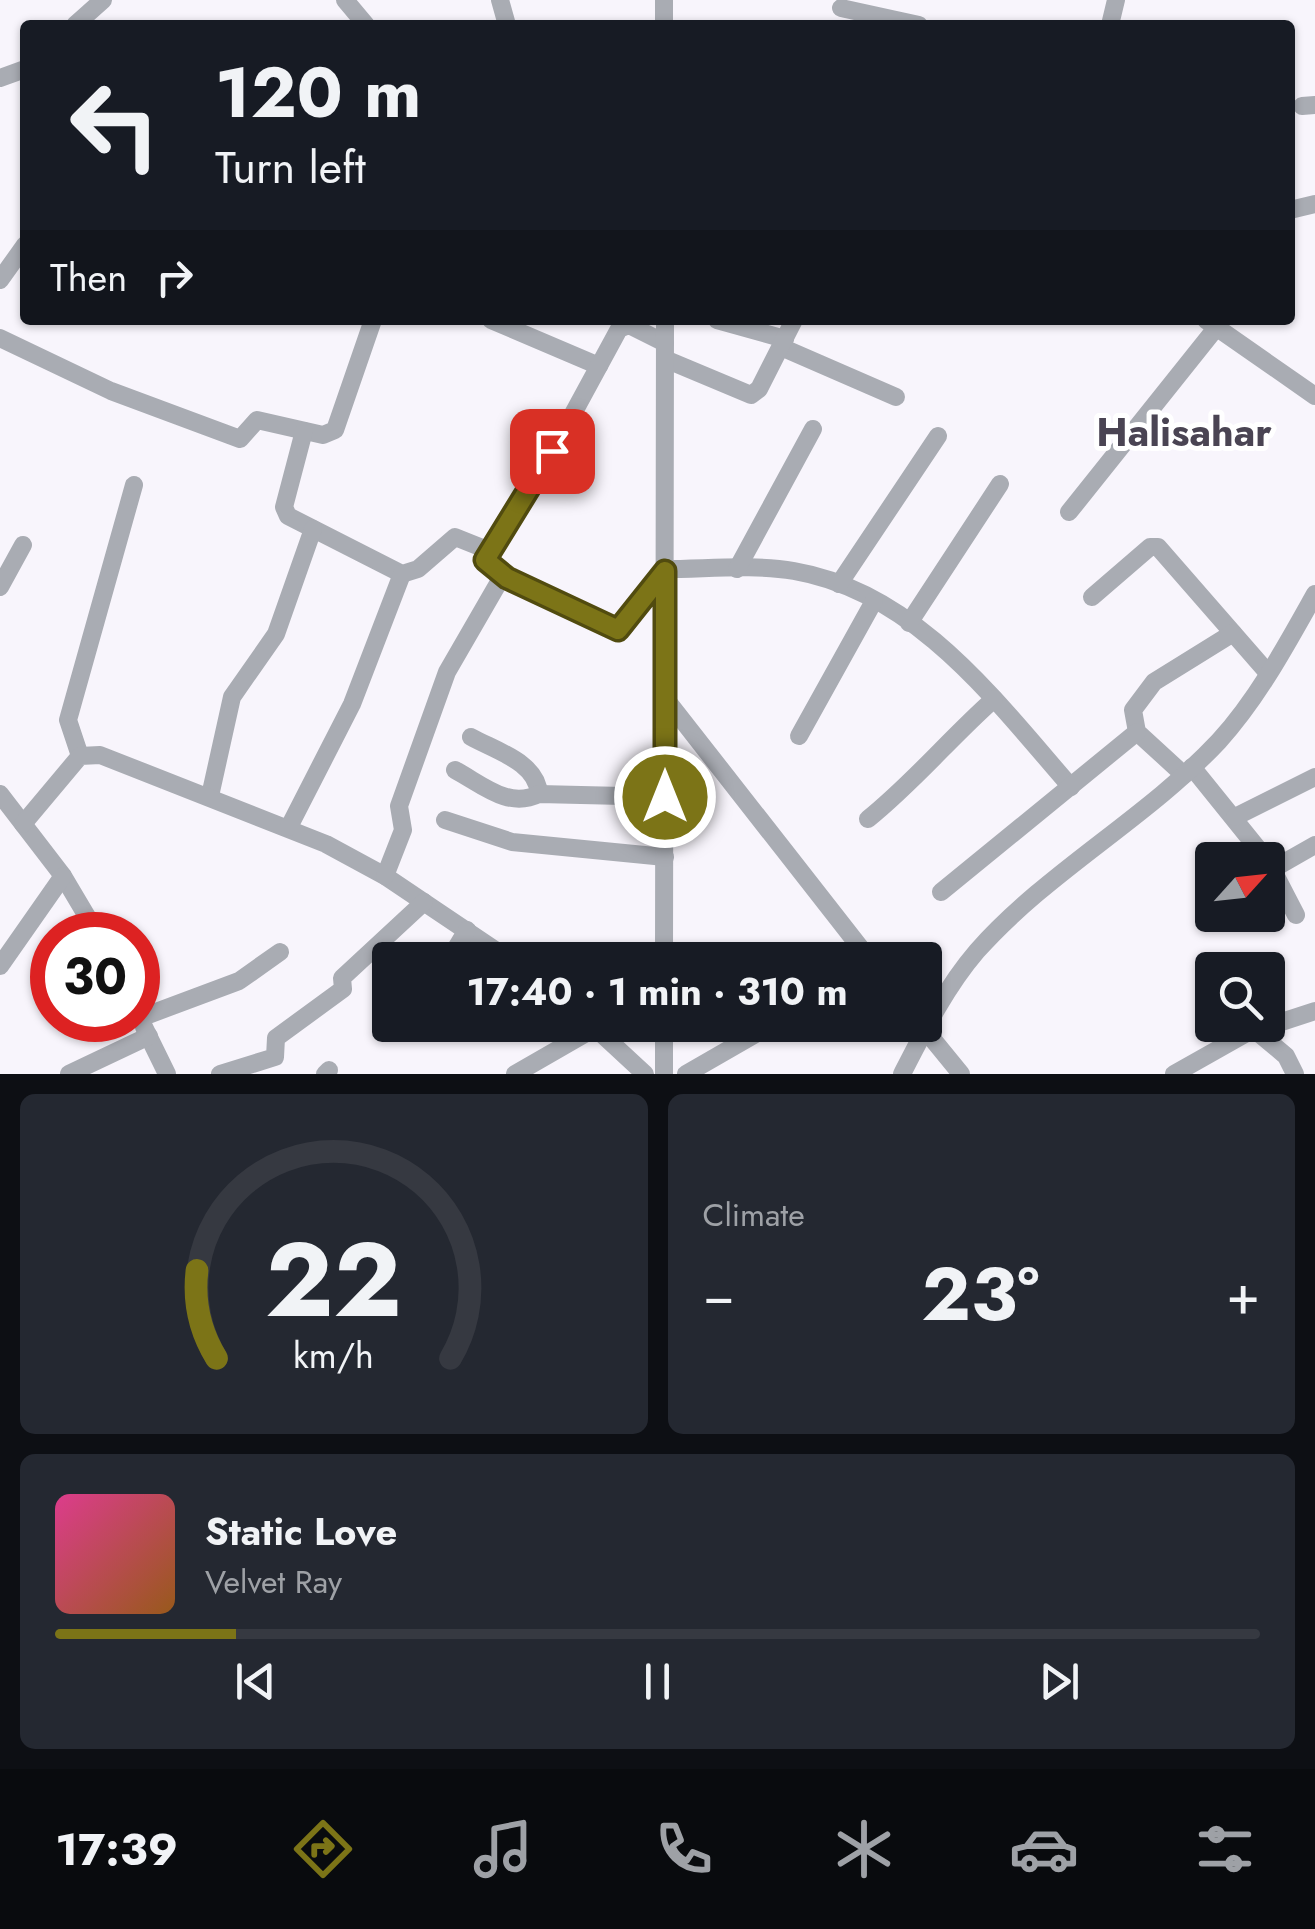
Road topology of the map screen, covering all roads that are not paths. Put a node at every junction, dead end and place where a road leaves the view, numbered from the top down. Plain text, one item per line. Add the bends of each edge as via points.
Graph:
1 (103, 0) edge
2 (345, 0) edge
3 (840, 11) edge
4 (81, 20) edge
5 (362, 20) edge
6 (891, 20) edge
7 (20, 251) edge
8 (0, 280) edge
9 (371, 325) edge
10 (502, 325) edge
11 (665, 325) edge
12 (731, 325) edge
13 (792, 325) edge
14 (1210, 325) edge
15 (1212, 325) edge
16 (0, 338) edge
17 (783, 343) junction
18 (665, 352) junction
19 (599, 366) junction
20 (1315, 396) edge
21 (896, 397) dead end
22 (813, 429) dead end
23 (304, 431) junction
24 (938, 436) dead end
25 (1000, 484) dead end
26 (134, 485) dead end
27 (1070, 512) dead end
28 (314, 529) junction
29 (23, 546) dead end
30 (490, 551) junction
31 (737, 569) junction
32 (665, 570) junction
33 (402, 574) junction
34 (507, 578) junction
35 (839, 584) junction
36 (0, 587) edge
37 (1315, 594) edge
38 (1092, 597) dead end
39 (874, 601) junction
40 (909, 623) junction
41 (1233, 633) junction
42 (1268, 672) junction
43 (665, 698) junction
44 (994, 699) junction
45 (1137, 732) junction
46 (799, 736) dead end
47 (471, 737) dead end
48 (80, 756) junction
49 (455, 770) dead end
50 (1188, 771) junction
51 (1315, 777) edge
52 (1070, 788) junction
53 (0, 794) edge
54 (539, 794) junction
55 (210, 796) junction
56 (665, 797) junction
57 (1235, 817) junction
58 (868, 819) dead end
59 (444, 820) dead end
60 (23, 824) junction
61 (289, 827) junction
62 (1253, 842) edge
63 (1315, 846) edge
64 (665, 857) junction
65 (1285, 857) edge
66 (62, 876) junction
67 (384, 876) junction
68 (942, 892) dead end
69 (1285, 894) edge
70 (424, 902) junction
71 (84, 912) edge
72 (1296, 916) dead end
73 (467, 930) junction
74 (460, 942) edge
75 (484, 942) edge
76 (664, 942) edge
77 (856, 942) edge
78 (280, 952) dead end
79 (0, 966) edge
80 (942, 1001) edge
81 (160, 1009) edge
82 (1315, 1012) edge
83 (1285, 1021) edge
84 (136, 1042) edge
85 (152, 1042) edge
86 (567, 1042) edge
87 (610, 1042) edge
88 (664, 1042) edge
89 (742, 1042) edge
90 (916, 1042) edge
91 (935, 1042) edge
92 (1229, 1042) edge
93 (1270, 1042) edge
94 (69, 1074) edge
95 (167, 1074) edge
96 (220, 1074) edge
97 (515, 1074) edge
98 (645, 1074) edge
99 (664, 1074) edge
100 (686, 1074) edge
101 (902, 1074) edge
102 (961, 1074) edge
103 (1174, 1074) edge
104 (1295, 1074) edge

1 - 4 street
2 - 5 street
3 - 6 street
7 - 8 street
9 - 23 street via 335,430
10 - 19 street
11 - 18 street
12 - 17 street
13 - 17 street
14 - 27 street
15 - 20 street
16 - 23 street via 111,391 238,439 257,420
17 - 18 street via 751,395
17 - 21 street
18 - 19 street via 625,325
18 - 32 street
19 - 30 street
22 - 31 street
23 - 28 street via 284,509
24 - 35 street
25 - 40 street
26 - 48 street via 68,720
28 - 33 street
28 - 55 street via 276,634 232,697
29 - 36 street
30 - 33 street via 455,537 418,569
30 - 34 street via 485,560
31 - 32 street
31 - 35 street via 792,571
32 - 34 street via 618,630
32 - 43 street
33 - 61 street via 352,704
34 - 67 street via 447,672 399,806 403,830
35 - 39 street
37 - 42 street
38 - 41 street via 1158,547
39 - 40 street
39 - 46 street
40 - 44 street
41 - 42 street
41 - 45 street via 1143,692 1133,710
42 - 50 street via 1237,720
43 - 56 street
43 - 77 street
44 - 52 street
44 - 58 street
45 - 50 street
45 - 52 street
47 - 54 street via 527,768
48 - 55 street via 100,754
48 - 60 street
49 - 54 street via 510,800
50 - 57 street
50 - 80 street via 980,948
51 - 57 street
52 - 68 street
53 - 60 street
54 - 56 street
55 - 61 street
56 - 64 street
57 - 62 street
59 - 64 street via 512,842
60 - 66 street
61 - 67 street
63 - 65 street
64 - 76 street
66 - 71 street
66 - 79 street
67 - 70 street
69 - 72 street
70 - 73 street
70 - 96 street via 342,978 343,989 276,1038 276,1058
73 - 74 street
73 - 75 street
78 - 81 street via 239,981
82 - 83 street
84 - 94 street
85 - 95 street
86 - 97 street
87 - 98 street
88 - 99 street
89 - 100 street
90 - 101 street
91 - 102 street
92 - 103 street
93 - 104 street

